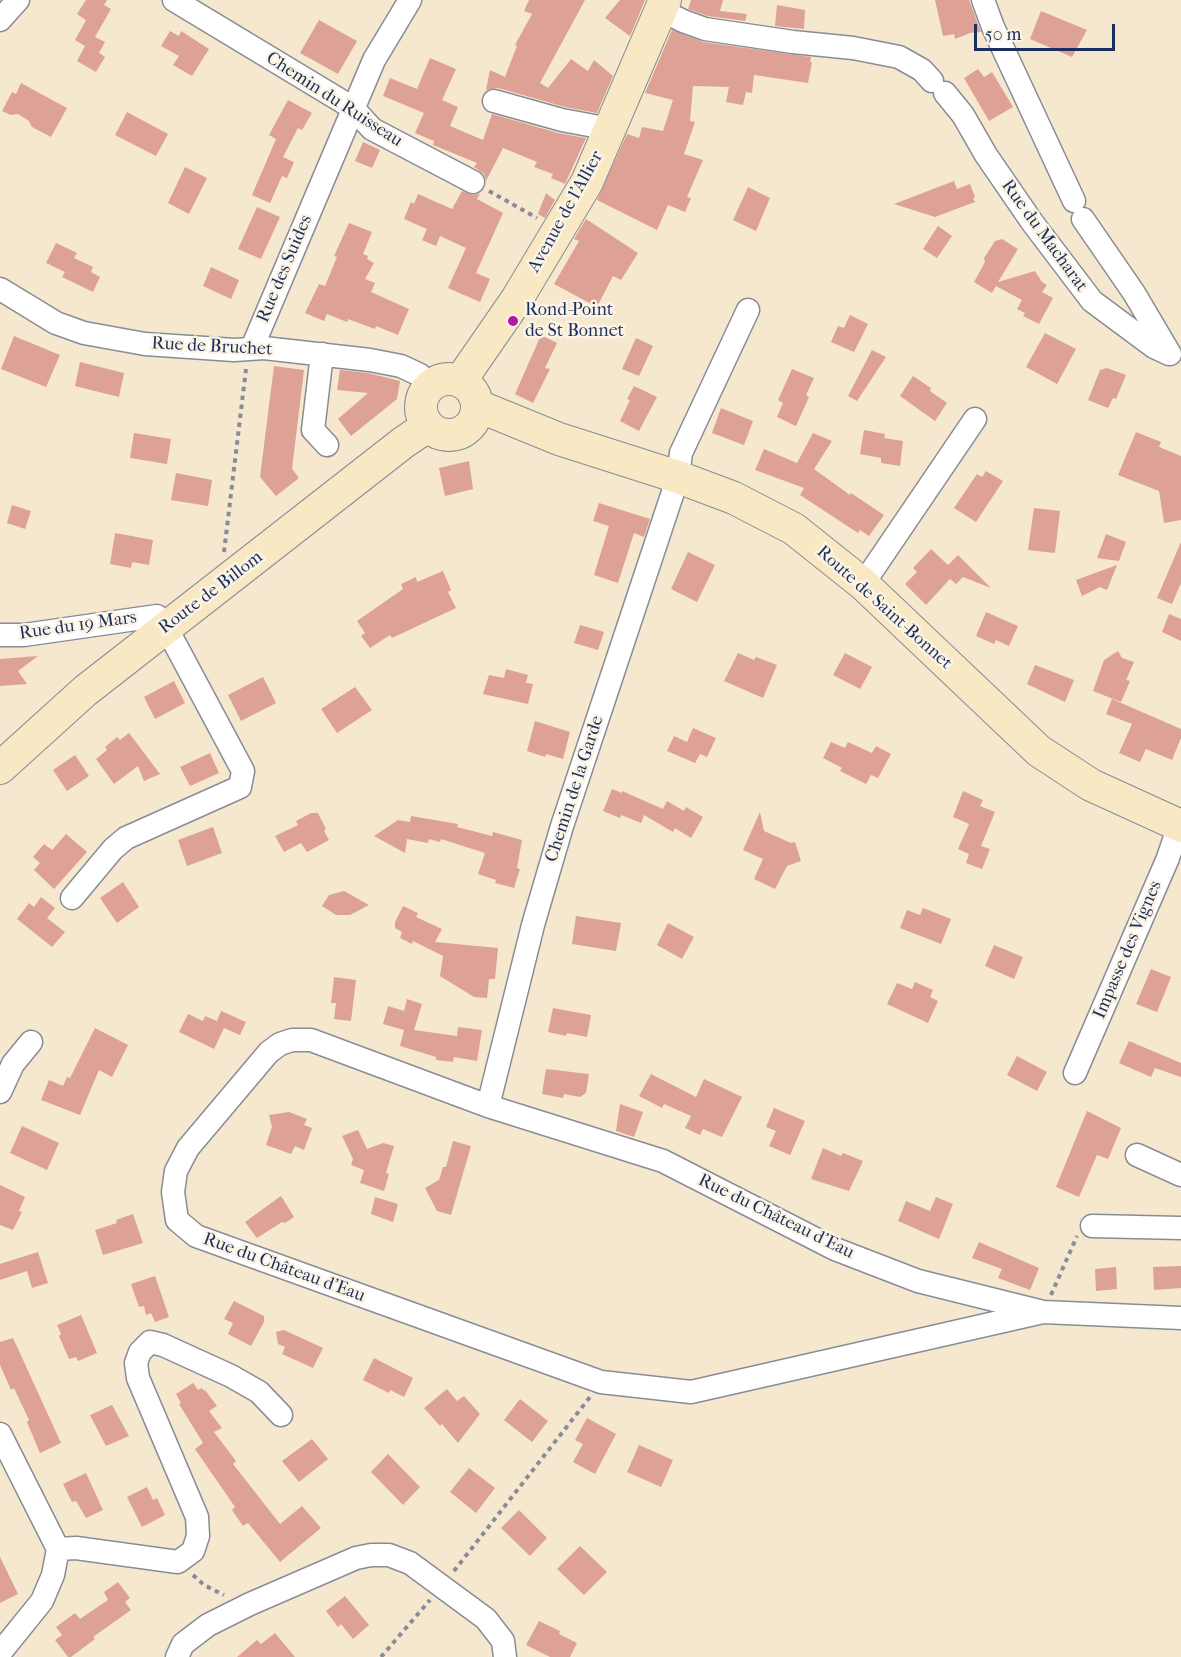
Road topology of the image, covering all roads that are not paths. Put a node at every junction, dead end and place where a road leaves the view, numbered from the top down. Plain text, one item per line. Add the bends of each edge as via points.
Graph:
1 (18, 0) edge
2 (174, 0) edge
3 (410, 0) edge
4 (983, 0) edge
5 (663, 5) edge
6 (0, 20) edge
7 (494, 101) dead end
8 (353, 108) junction
9 (610, 129) junction
10 (473, 182) road end
11 (0, 289) edge
12 (748, 310) dead end
13 (252, 348) junction
14 (322, 354) junction
15 (1175, 358) edge
16 (461, 380) junction
17 (426, 406) junction
18 (474, 416) junction
19 (975, 419) dead end
20 (327, 445) dead end
21 (678, 477) junction
22 (863, 584) junction
23 (161, 622) junction
24 (0, 635) edge
25 (0, 747) edge
26 (0, 768) edge
27 (1180, 826) edge
28 (72, 898) dead end
29 (31, 1042) dead end
30 (1075, 1073) dead end
31 (0, 1092) edge
32 (488, 1106) junction
33 (1137, 1155) dead end
34 (1181, 1175) edge
35 (1092, 1226) road end
36 (1181, 1228) edge
37 (1043, 1312) junction
38 (1181, 1318) edge
39 (281, 1414) dead end
40 (0, 1434) edge
41 (58, 1549) junction
42 (0, 1653) edge
43 (177, 1657) edge
44 (505, 1657) edge

1 - 6 street
2 - 8 street, Chemin du Ruisseau
3 - 8 street, Rue des Suides via 374,60
4 - 15 street via 1078,210
5 - 9 main road, Avenue de l'Allier
5 - 15 street, Rue du Macharat via 682,21 705,29 853,48 899,57 922,70 963,115 1032,222 1092,301
7 - 9 street
8 - 10 street, Chemin du Ruisseau via 372,129
8 - 13 street, Rue des Suides
9 - 16 main road, Avenue de l'Allier via 587,182 559,231 518,300
11 - 13 street, Rue de Bruchet via 56,323 84,333 145,344
12 - 21 street, Chemin de la Garde via 681,453
13 - 14 street, Rue de Bruchet
14 - 17 street, Rue de Bruchet via 401,366 420,375
14 - 20 street via 314,430
16 - 17 main road via 440,380
16 - 18 main road via 476,396
17 - 18 main road via 438,433 461,433
17 - 23 main road, Route de Billom via 223,558
17 - 23 main road, Route de Billom via 404,442
18 - 21 main road, Route de Saint-Bonnet
19 - 22 street
21 - 22 main road, Route de Saint-Bonnet via 734,498 794,529
21 - 32 street, Chemin de la Garde via 562,826
22 - 27 main road, Route de Saint-Bonnet via 1040,751 1091,785
23 - 24 street, Rue du 19 Mars
23 - 25 main road, Route de Billom via 66,689
23 - 26 main road, Route de Billom
23 - 28 street via 243,771 240,787 126,838
27 - 30 street, Impasse des Vignes
29 - 31 street via 13,1064
32 - 37 street, Rue du Château d'Eau via 663,1161 835,1249 918,1281
32 - 37 street, Rue du Château d'Eau via 311,1040 280,1044 188,1148 176,1171 173,1192 177,1220 196,1236 601,1382 691,1392
33 - 34 street
35 - 36 street
37 - 38 street, Rue du Château d'Eau
39 - 41 street via 259,1392 231,1376 150,1342 135,1363 138,1378 197,1517 198,1536 193,1551 178,1562
40 - 41 street
41 - 42 street via 42,1601
43 - 44 street via 183,1644 208,1625 250,1604 356,1558 389,1555 410,1563 486,1618 503,1641

